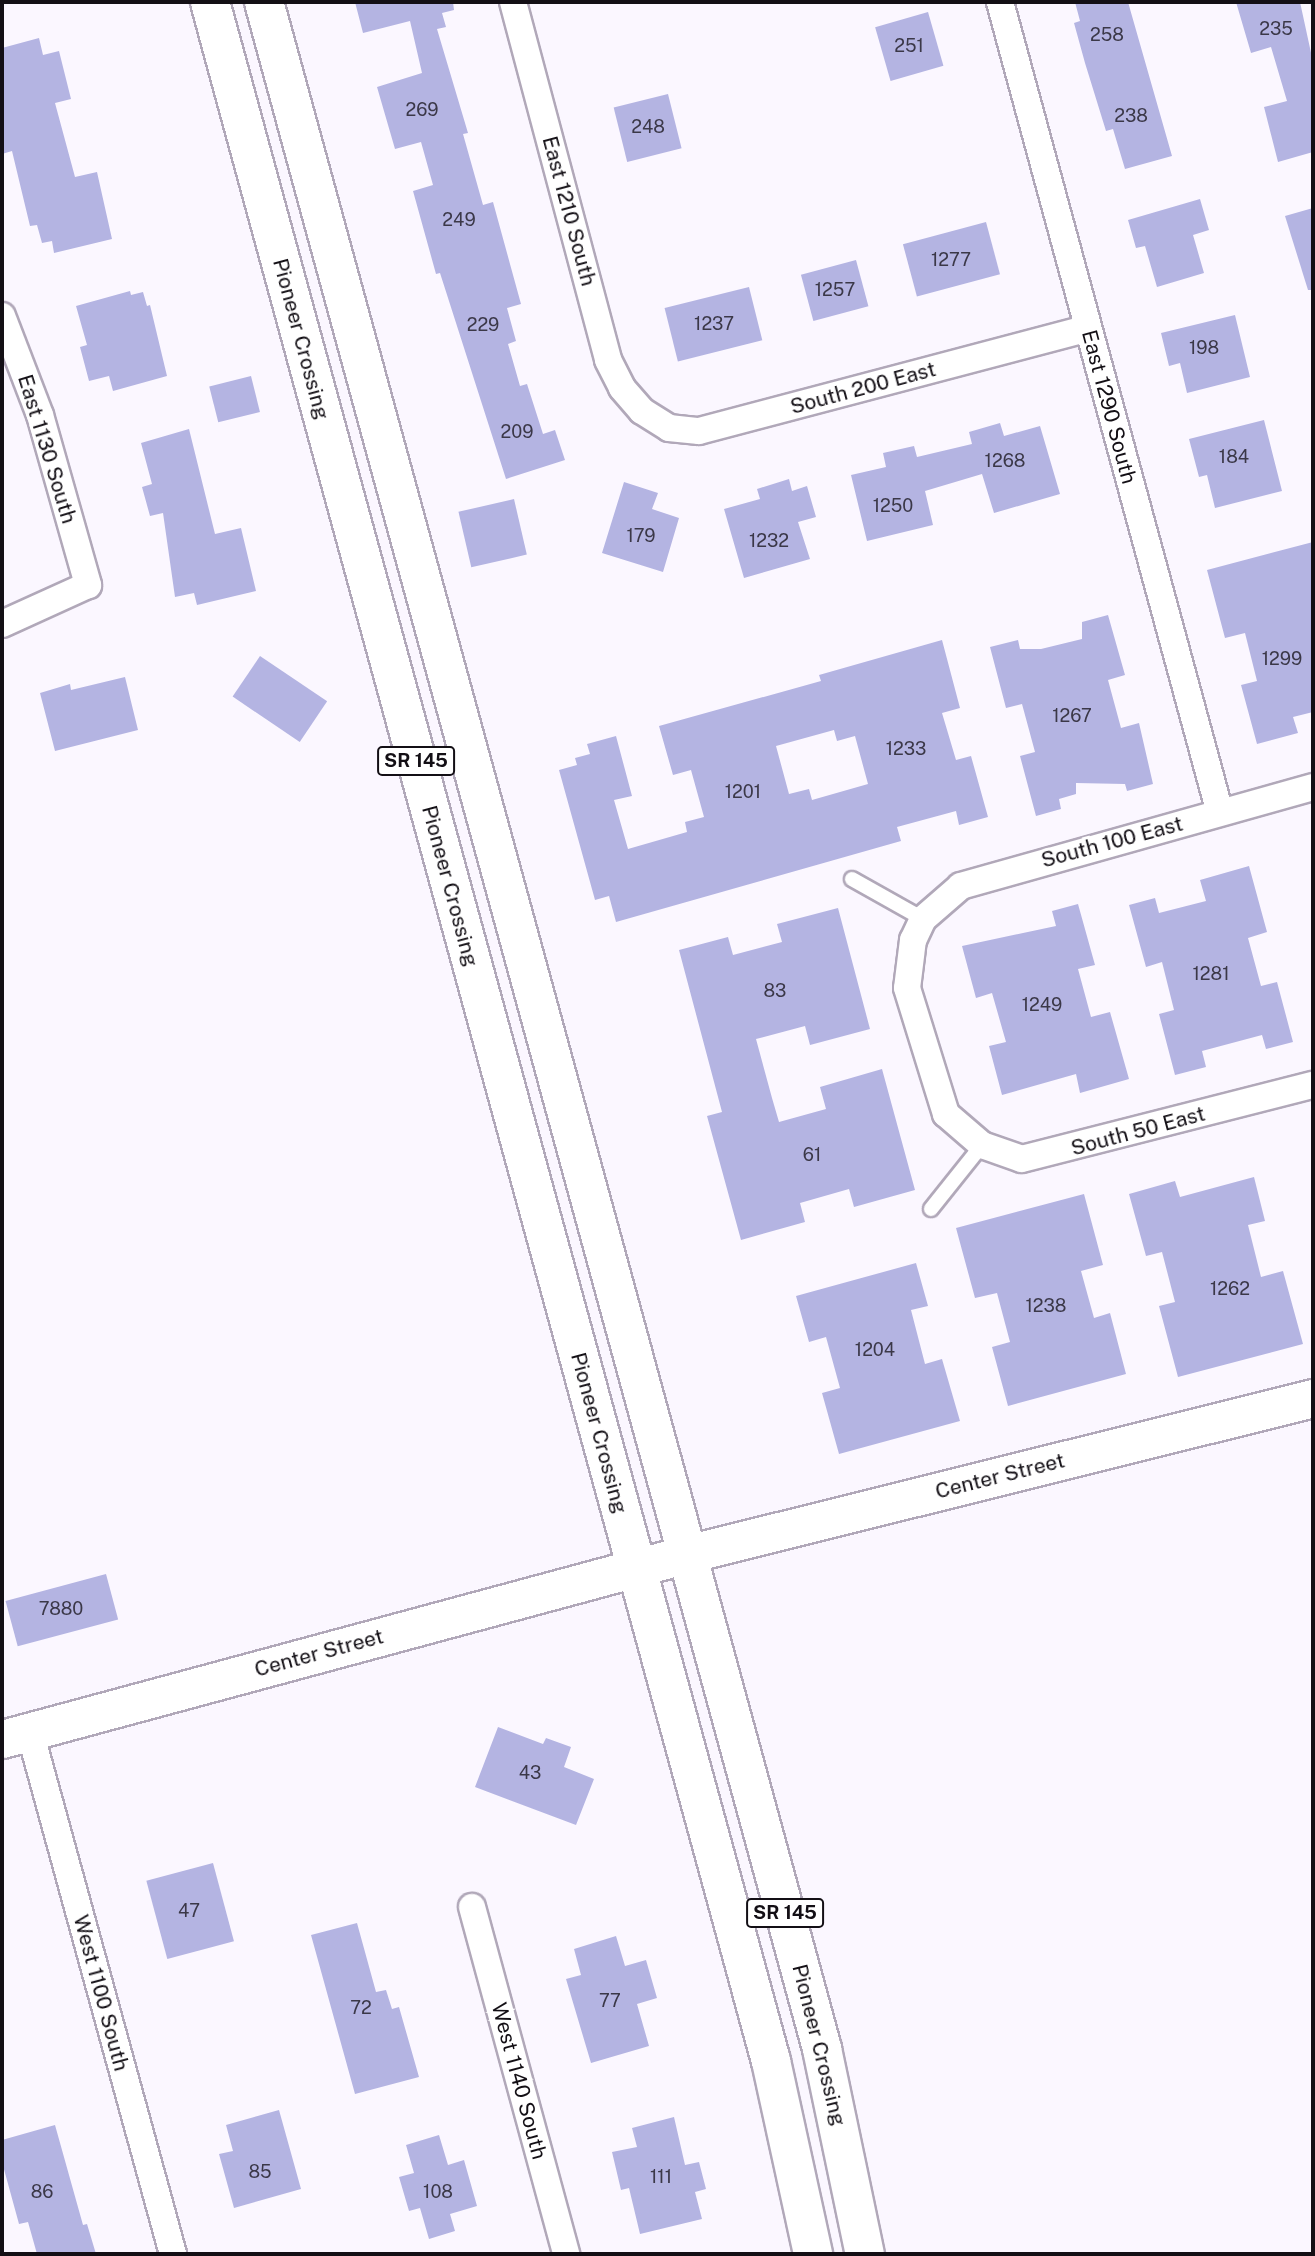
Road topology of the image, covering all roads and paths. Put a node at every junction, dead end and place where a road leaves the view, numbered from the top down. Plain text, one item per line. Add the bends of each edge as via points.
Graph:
1 (210, 2) edge
2 (264, 2) edge
3 (513, 2) edge
4 (1000, 2) edge
5 (2, 316) edge
6 (1088, 328) junction
7 (642, 411) joint
8 (2, 624) edge
9 (1313, 787) edge
10 (1220, 813) junction
11 (852, 879) dead end
12 (923, 919) junction
13 (1313, 1085) edge
14 (974, 1140) junction
15 (931, 1209) dead end
16 (1313, 1398) edge
17 (687, 1554) junction
18 (637, 1567) junction
19 (16, 1735) edge
20 (472, 1907) dead end
21 (173, 2254) edge
22 (566, 2254) edge
23 (813, 2254) edge
24 (865, 2254) edge

1 - 18 highway, Pioneer Crossing / SR 145
2 - 17 highway, SR 145
3 - 7 street, East 1210 South via 608,360 622,388
4 - 6 street, East 1290 South
5 - 8 street, East 1130 South via 40,415 88,585
6 - 7 street, South 200 East via 699,431 669,428
6 - 10 street, East 1290 South
9 - 10 street, South 100 East
10 - 12 street, South 100 East via 982,878 945,895
11 - 12 lane
12 - 14 street via 913,940 906,988 937,1096
13 - 14 street, South 50 East via 1036,1158 1022,1159
14 - 15 lane
16 - 17 street, Center Street
17 - 18 street, Center Street
17 - 24 highway, Pioneer Crossing / SR 145 via 822,2049
18 - 19 street, Center Street
18 - 23 highway, SR 145 via 771,2061
19 - 21 street, West 1100 South
20 - 22 street, West 1140 South

